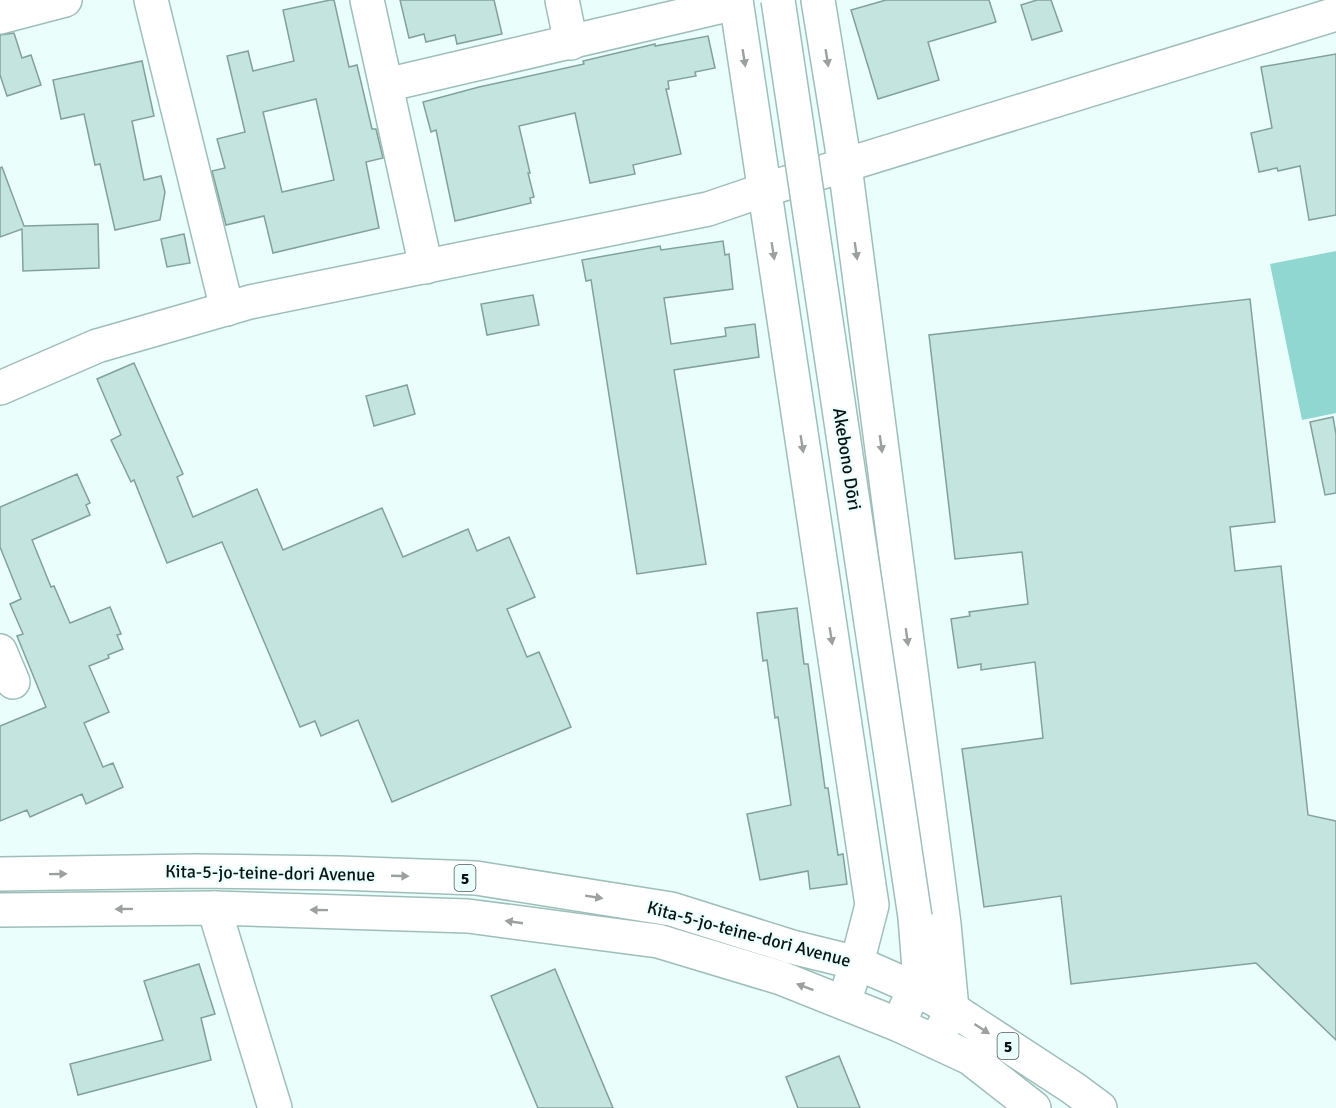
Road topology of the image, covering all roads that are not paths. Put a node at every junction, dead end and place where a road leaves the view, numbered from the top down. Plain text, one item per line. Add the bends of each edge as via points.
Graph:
1 (65, 0) edge
2 (151, 0) edge
3 (367, 0) edge
4 (562, 0) edge
5 (778, 0) edge
6 (818, 0) edge
7 (736, 2) edge
8 (1336, 14) edge
9 (0, 17) edge
10 (571, 43) junction
11 (386, 85) junction
12 (844, 166) junction
13 (764, 190) junction
14 (426, 267) junction
15 (227, 309) junction
16 (0, 388) edge
17 (0, 651) edge
18 (13, 682) dead end
19 (0, 874) edge
20 (214, 908) junction
21 (0, 910) edge
22 (857, 963) junction
23 (914, 988) junction
24 (844, 1002) junction
25 (952, 1009) junction
26 (898, 1025) junction
27 (936, 1042) junction
28 (275, 1108) edge
29 (1034, 1108) edge
30 (1100, 1108) edge

1 - 9 main road
2 - 15 main road
3 - 11 main road
4 - 10 main road
5 - 23 main road, Akebono Dōri, bridge via 915,917 919,969
6 -> 12 main road
7 - 10 main road
7 -> 13 main road
8 - 12 main road
10 - 11 main road
11 - 14 main road
12 - 13 main road
12 -> 25 main road via 943,913
13 - 14 main road via 708,209
13 -> 22 main road via 872,904
14 - 15 main road
15 - 16 main road via 97,346
17 - 18 main road
19 -> 22 main road, Kita-5-jo-teine-dori Avenue / 5 via 197,871 476,879 671,909
20 -> 21 main road, Kita-5-jo-teine-dori Avenue / 5
24 -> 20 main road, Kita-5-jo-teine-dori Avenue / 5 via 781,978 658,941 468,916
20 - 28 main road
22 - 23 main road, Kita-5-jo-teine-dori Avenue / 5
22 - 24 main road
23 - 25 main road, Kita-5-jo-teine-dori Avenue / 5
23 - 26 main road, Akebono Dōri
24 - 26 main road, Kita-5-jo-teine-dori Avenue / 5
25 - 27 main road
25 -> 30 main road, Kita-5-jo-teine-dori Avenue / 5
26 - 27 main road, Kita-5-jo-teine-dori Avenue / 5
27 - 29 main road, Kita-5-jo-teine-dori Avenue / 5 via 970,1058

